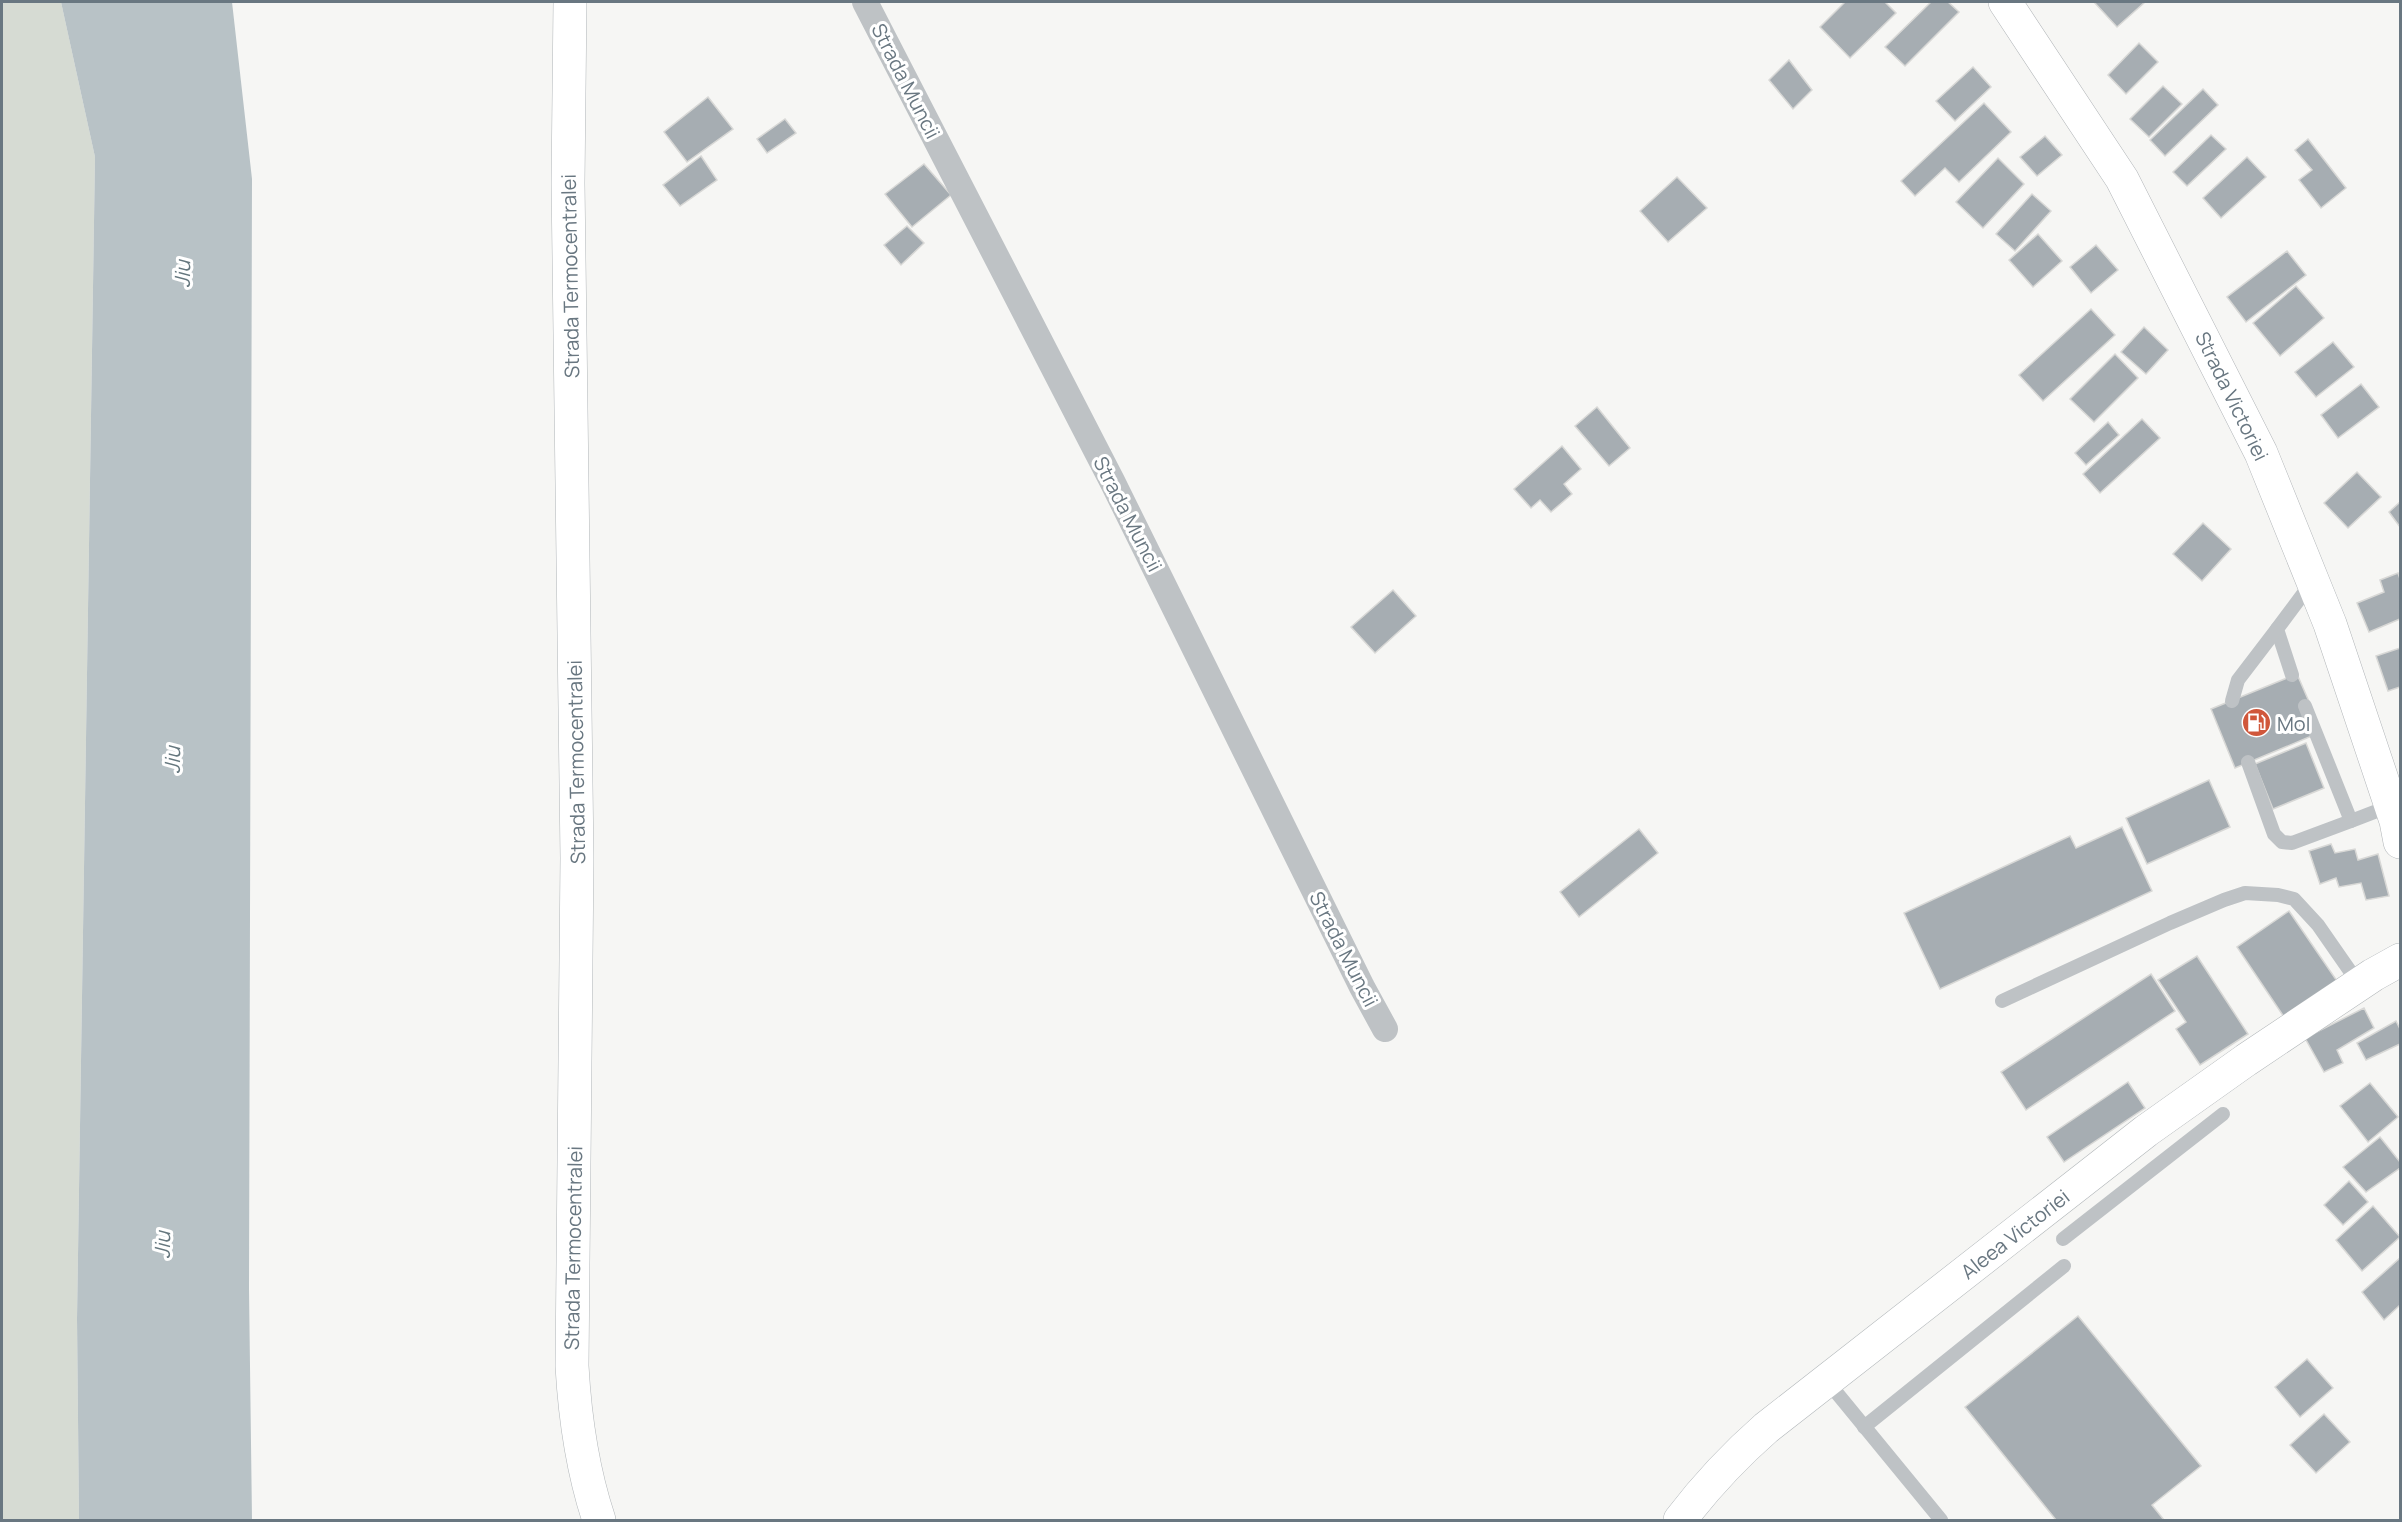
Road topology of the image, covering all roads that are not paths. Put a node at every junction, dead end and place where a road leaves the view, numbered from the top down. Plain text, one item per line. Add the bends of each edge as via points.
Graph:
1 (570, 2) edge
2 (865, 2) edge
3 (2005, 2) edge
4 (2313, 581) junction
5 (2277, 629) junction
6 (2292, 675) dead end
7 (2232, 700) dead end
8 (2305, 706) dead end
9 (2248, 762) dead end
10 (2351, 821) junction
11 (2397, 824) edge
12 (2400, 940) edge
13 (2377, 973) edge
14 (2002, 1001) dead end
15 (1385, 1029) dead end
16 (2223, 1114) dead end
17 (2063, 1239) dead end
18 (2064, 1266) dead end
19 (1827, 1381) junction
20 (1864, 1426) junction
21 (599, 1521) edge
22 (1680, 1521) edge
23 (1941, 1521) edge

1 - 21 street, Strada Termocentralei via 568,183 577,858 572,1366 582,1461
2 - 15 street, Strada Muncii via 1112,481
3 - 4 street, Strada Victoriei via 2122,180 2261,453
4 - 5 lane
4 - 11 street, Strada Victoriei
5 - 6 lane
5 - 7 lane via 2238,680
8 - 10 lane
9 - 10 lane via 2274,834 2282,842 2292,843
10 - 11 lane
12 - 13 street, Aleea Victoriei
13 - 14 lane via 2318,925 2294,899 2245,893 2170,922
13 - 19 street, Aleea Victoriei via 2146,1131
16 - 17 lane
18 - 20 lane
19 - 20 lane
19 - 22 street, Aleea Victoriei via 1743,1448
20 - 23 lane

